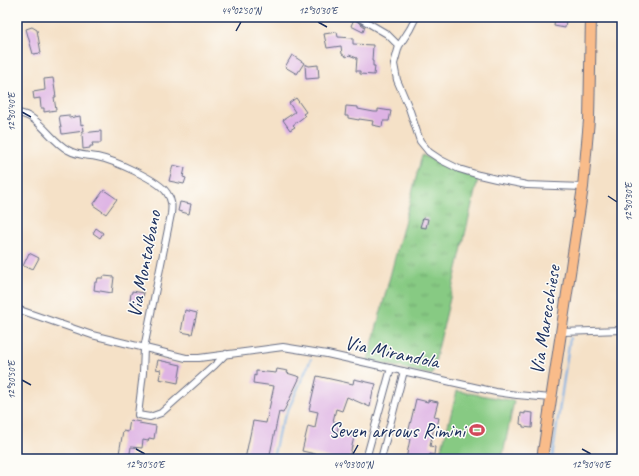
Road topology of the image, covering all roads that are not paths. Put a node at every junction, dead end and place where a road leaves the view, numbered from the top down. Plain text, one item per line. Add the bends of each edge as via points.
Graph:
1 (358, 17) edge
2 (416, 17) edge
3 (591, 17) edge
4 (399, 46) junction
5 (17, 113) edge
6 (583, 187) junction
7 (17, 310) edge
8 (622, 330) edge
9 (562, 332) junction
10 (144, 348) junction
11 (226, 354) junction
12 (391, 368) junction
13 (404, 371) junction
14 (551, 398) junction
15 (366, 459) edge
16 (380, 459) edge
17 (542, 459) edge

1 - 4 street via 387,34
2 - 4 street
3 - 6 main road, Via Marecchiese via 589,120
4 - 6 street via 394,64 397,80 420,141 429,152 459,169 496,179 527,185
5 - 10 street, Via Montalbano via 31,117 68,150 82,156 98,157 122,165 160,185 168,194 172,204 171,214
6 - 9 main road, Via Marecchiese
7 - 10 street, Via Mirandola via 92,335
8 - 9 street
9 - 14 main road, Via Marecchiese
10 - 11 street, Via Mirandola via 186,358
10 - 11 street via 144,373 138,415 150,417 161,413
11 - 12 street, Via Mirandola via 283,347
12 - 13 street, Via Mirandola
12 - 15 street
13 - 14 street, Via Mirandola via 496,392
13 - 16 street
14 - 17 main road, Via Marecchiese

